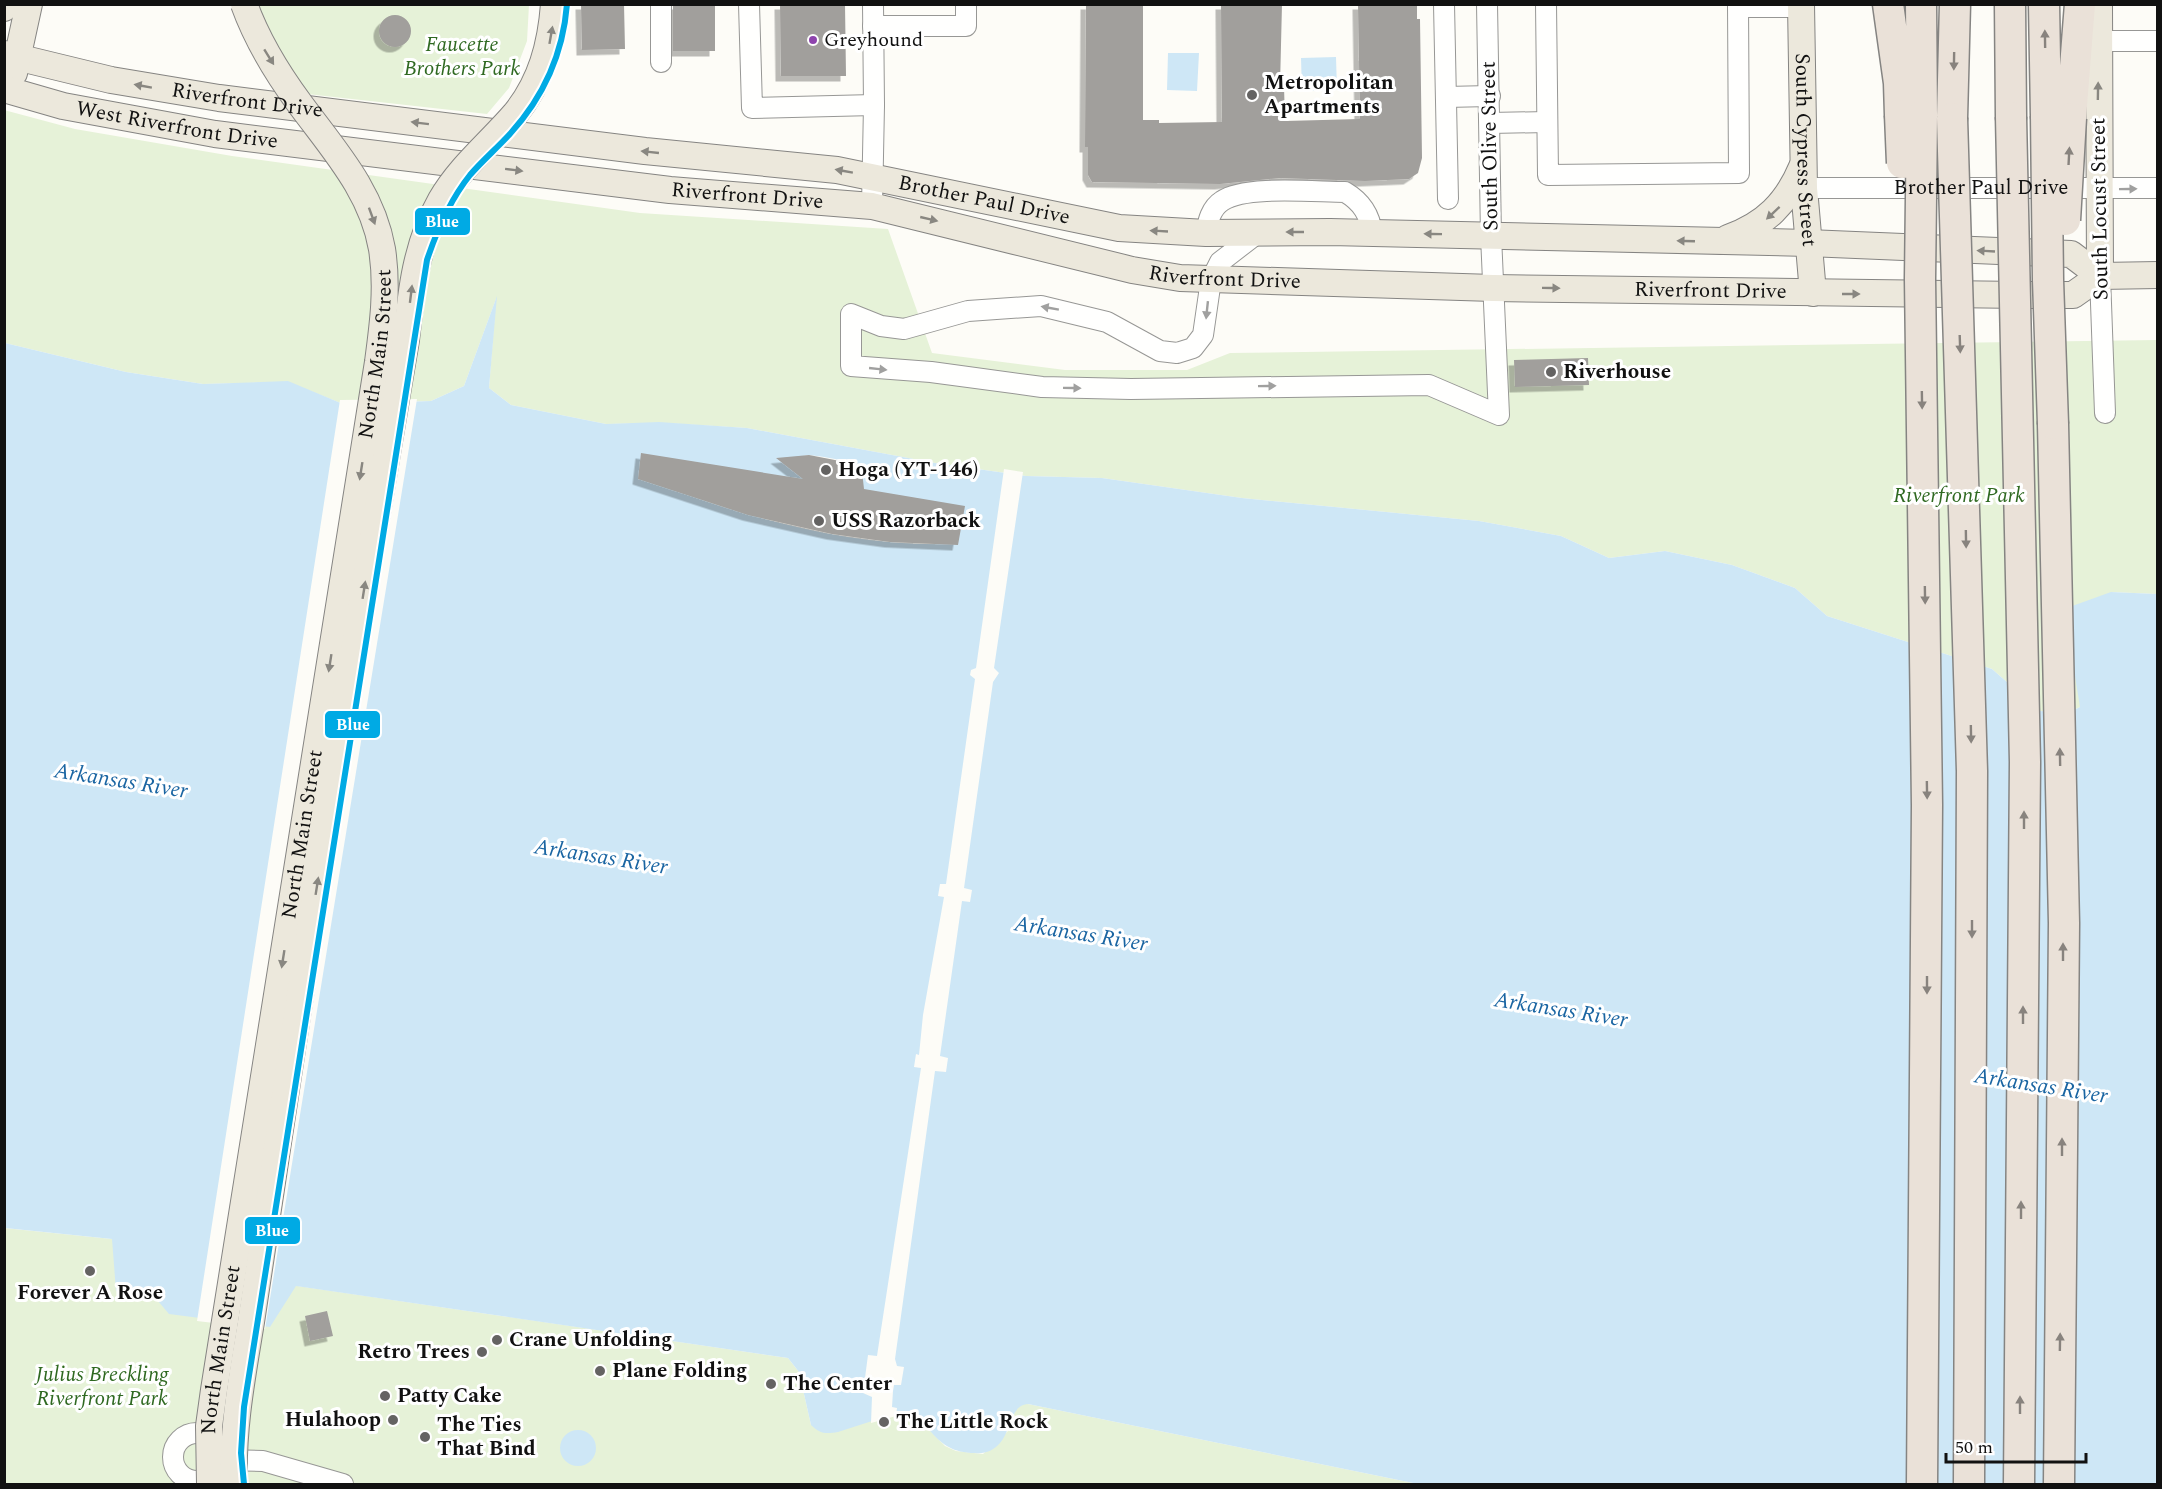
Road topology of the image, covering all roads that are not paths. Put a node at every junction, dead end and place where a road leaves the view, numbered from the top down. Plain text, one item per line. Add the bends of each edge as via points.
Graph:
1 (8, 4) edge
2 (28, 4) edge
3 (244, 4) edge
4 (554, 4) edge
5 (661, 4) edge
6 (749, 4) edge
7 (873, 4) edge
8 (966, 4) edge
9 (1444, 4) edge
10 (1487, 4) edge
11 (1546, 4) edge
12 (1888, 4) edge
13 (1920, 4) edge
14 (1955, 4) edge
15 (2010, 4) edge
16 (2044, 4) edge
17 (2079, 4) edge
18 (2098, 4) edge
19 (1738, 6) edge
20 (1801, 6) edge
21 (4, 8) edge
22 (873, 26) junction
23 (2099, 41) junction
24 (2157, 41) edge
25 (11, 56) edge
26 (661, 62) dead end
27 (7, 90) edge
28 (1490, 96) junction
29 (1446, 97) junction
30 (874, 105) junction
31 (1911, 116) junction
32 (2059, 117) junction
33 (1547, 122) junction
34 (1490, 123) junction
35 (478, 130) joint
36 (352, 150) joint
37 (1803, 176) junction
38 (871, 177) junction
39 (2157, 188) edge
40 (2099, 189) junction
41 (1448, 199) dead end
42 (872, 206) junction
43 (1259, 232) junction
44 (1206, 233) junction
45 (1372, 233) junction
46 (1491, 236) junction
47 (1719, 242) junction
48 (1808, 243) junction
49 (2157, 275) edge
50 (2100, 276) junction
51 (1210, 280) junction
52 (1493, 288) junction
53 (1814, 293) junction
54 (2105, 413) dead end
55 (220, 1460) dead end
56 (210, 1485) edge
57 (234, 1485) edge
58 (343, 1485) edge
59 (1922, 1485) edge
60 (1969, 1485) edge
61 (2019, 1485) edge
62 (2059, 1485) edge

1 - 21 main road
2 - 25 main road
3 -> 56 main road, North Main Street, bridge via 267,54 360,188 373,217 385,276 378,363 214,1390 209,1426
57 -> 4 main road, North Main Street, bridge via 236,1406 413,276 441,201 463,170 515,114 535,82 548,48
5 - 26 street
6 - 30 street via 752,108
7 - 22 street
8 - 22 street via 966,26
9 - 29 street
10 - 28 street, South Olive Street
11 - 33 street
12 - 31 highway via 1899,83
13 - 31 highway
14 -> 60 highway, bridge via 1952,118 1972,771
61 -> 15 highway, bridge via 2025,762
32 -> 16 highway
17 - 32 highway
18 - 23 main road, South Locust Street
19 - 20 street
19 - 33 street via 1739,173 1548,175
20 - 37 main road, South Cypress Street
22 - 30 street
23 - 24 street
40 -> 23 main road, South Locust Street
25 - 27 main road
35 -> 25 main road, Riverfront Drive via 161,90
27 - 36 main road, West Riverfront Drive via 130,120
28 - 29 street
28 - 34 street, South Olive Street
29 - 41 street
30 - 38 street
31 -> 59 highway, bridge via 1907,259 1920,279 1927,805
62 -> 32 highway, bridge via 2064,923 2048,280
33 - 34 street
34 - 46 street, South Olive Street
38 -> 35 main road, Brother Paul Drive
36 -> 42 main road, Riverfront Drive via 670,190
37 - 40 street, Brother Paul Drive
37 -> 47 main road via 1761,224
37 - 48 main road, South Cypress Street
38 - 42 street
44 -> 38 main road, Brother Paul Drive via 1107,226
40 -> 39 street, Brother Paul Drive
40 - 50 main road, South Locust Street
42 -> 51 main road, Riverfront Drive via 1132,270
43 - 44 main road, Brother Paul Drive
45 -> 43 main road, Brother Paul Drive
43 - 51 street via 1220,262
44 - 45 street via 1210,215 1220,201 1241,192 1345,192 1370,217
46 -> 45 main road, Brother Paul Drive
47 -> 46 main road
46 - 52 street, South Olive Street
47 - 48 main road
50 -> 48 main road via 2071,255
48 - 53 main road, South Cypress Street
49 - 50 main road
53 -> 50 main road, Riverfront Drive via 2073,295
50 - 54 street, South Locust Street
51 - 52 main road, Riverfront Drive
51 -> 52 street, South Olive Street via 1203,335 1193,348 1177,353 1160,351 1087,315 1041,306 954,314 904,328 881,326 851,314 851,366 1042,387 1429,385 1499,415
52 -> 53 main road, Riverfront Drive
55 - 58 street via 263,1461

